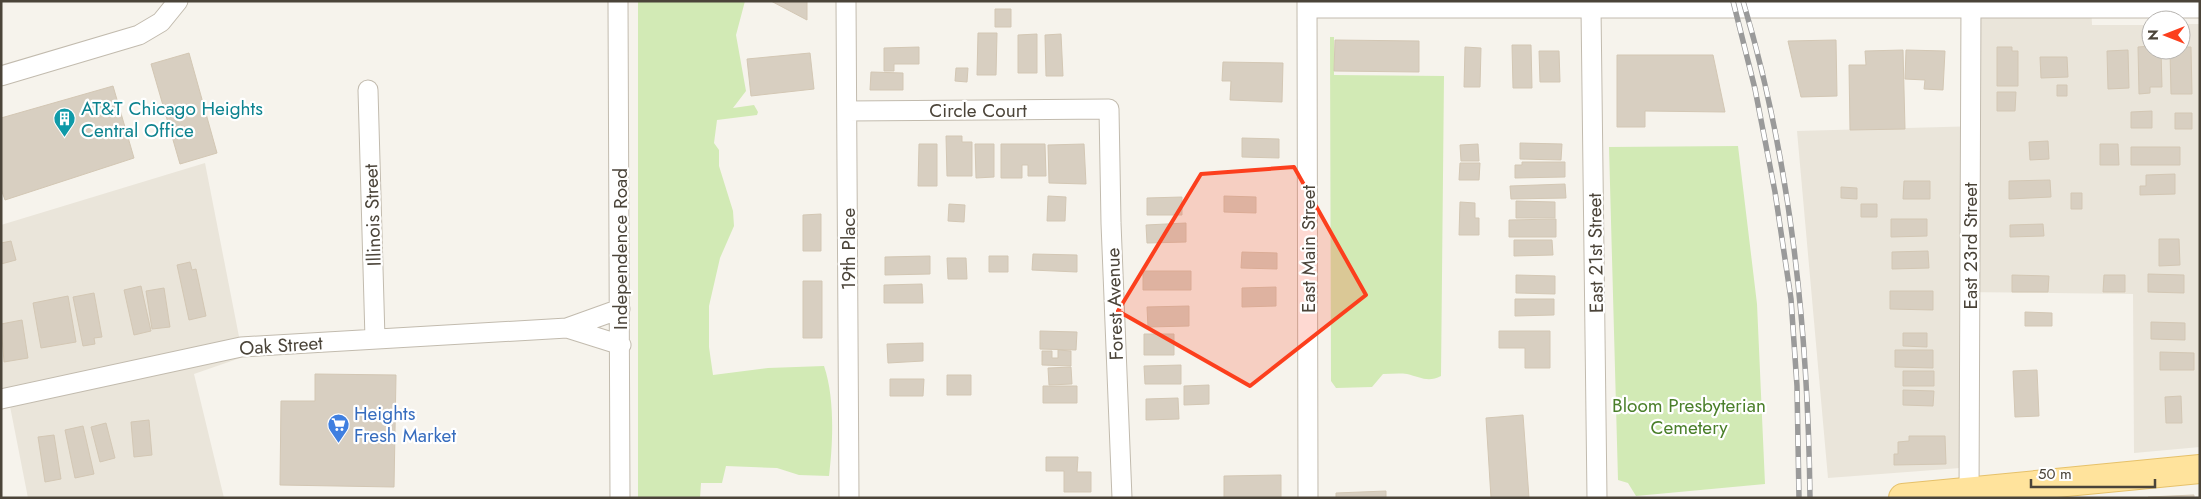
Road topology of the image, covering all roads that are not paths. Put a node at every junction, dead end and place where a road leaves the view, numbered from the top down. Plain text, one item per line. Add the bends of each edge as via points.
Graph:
1 (178, 1) edge
2 (618, 1) edge
3 (846, 1) edge
4 (1307, 4) edge
5 (1972, 4) edge
6 (1591, 8) junction
7 (2200, 8) edge
8 (1, 76) edge
9 (368, 90) dead end
10 (1109, 109) joint
11 (847, 110) junction
12 (620, 309) junction
13 (567, 328) junction
14 (375, 339) junction
15 (621, 345) junction
16 (1, 399) edge
17 (2200, 469) edge
18 (1969, 495) edge
19 (620, 498) edge
20 (849, 498) edge
21 (1122, 498) edge
22 (1308, 498) edge
23 (1597, 498) edge
24 (1903, 498) edge

1 - 8 street via 161,22 139,35
2 - 12 street, Independence Road
3 - 11 street, 19th Place
4 - 6 street
4 - 22 street, East Main Street
5 - 6 street
5 - 7 street
5 - 18 street, East 23rd Street
6 - 23 street, East 21st Street
9 - 14 street, Illinois Street
10 - 11 street, Circle Court
10 - 21 street, Forest Avenue
11 - 20 street, 19th Place
12 - 13 street, Oak Street
12 - 15 street, Independence Road
13 - 14 street, Oak Street
13 - 15 street, Oak Street
14 - 16 street, Oak Street via 241,346
15 - 19 street, Independence Road
17 - 18 main road
18 - 24 main road

